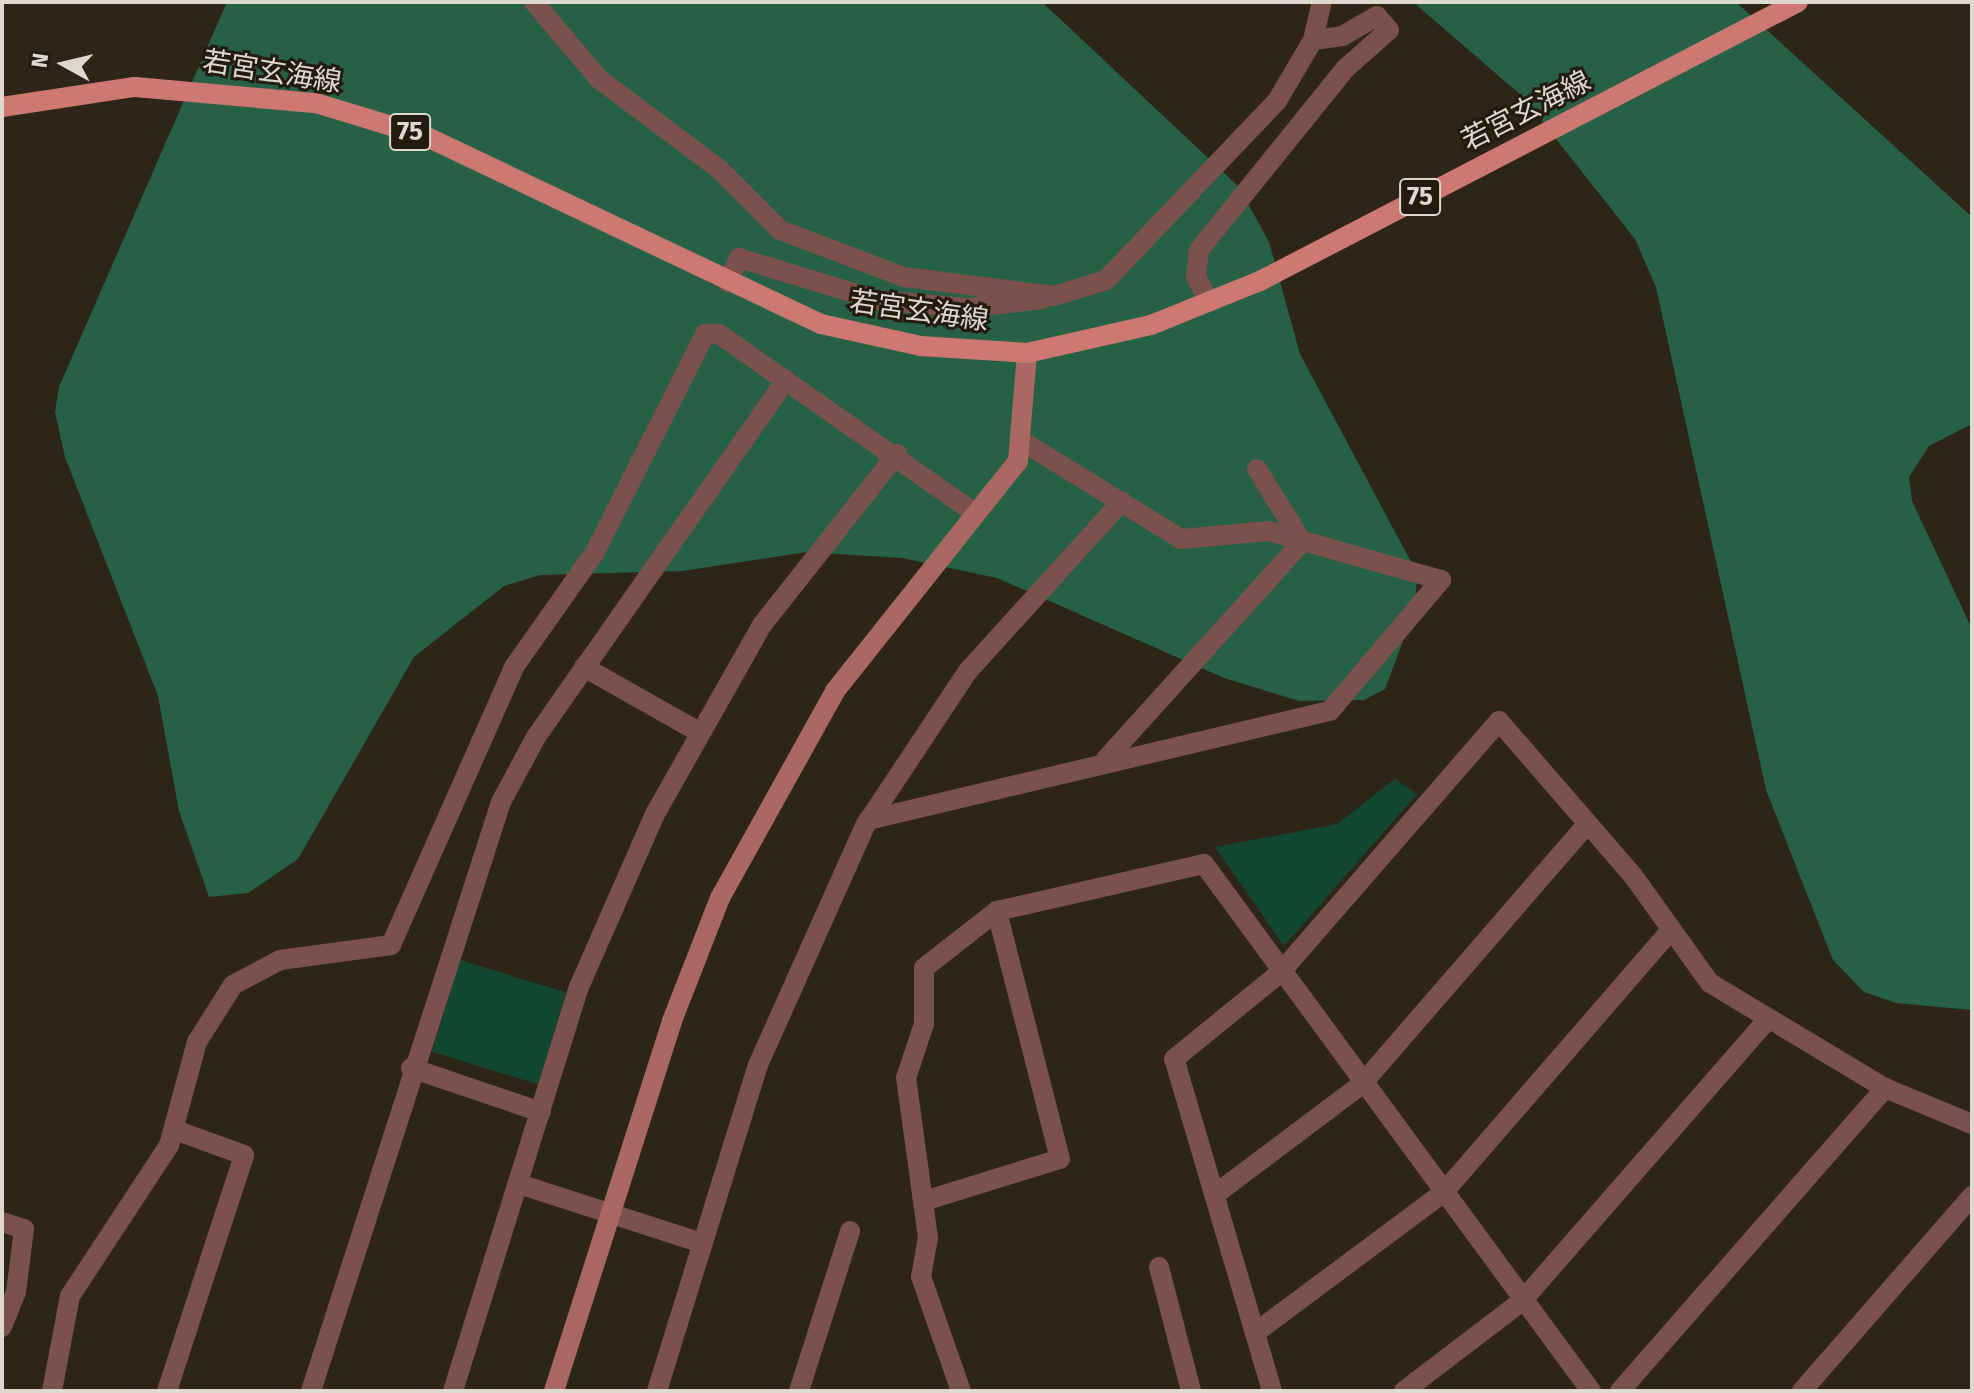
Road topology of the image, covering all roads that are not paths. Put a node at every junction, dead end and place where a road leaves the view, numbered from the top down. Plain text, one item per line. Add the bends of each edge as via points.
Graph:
1 (534, 2) edge
2 (1322, 2) edge
3 (1798, 2) edge
4 (1313, 40) junction
5 (2, 107) edge
6 (727, 282) junction
7 (1054, 296) junction
8 (1209, 302) junction
9 (1027, 353) junction
10 (786, 380) junction
11 (1022, 441) junction
12 (897, 454) junction
13 (1257, 469) dead end
14 (1122, 501) junction
15 (975, 513) junction
16 (1302, 542) junction
17 (584, 667) junction
18 (697, 731) junction
19 (1106, 759) junction
20 (868, 820) junction
21 (1586, 825) junction
22 (997, 911) junction
23 (1670, 931) junction
24 (1280, 973) junction
25 (1766, 1021) junction
26 (411, 1068) junction
27 (1362, 1084) junction
28 (1885, 1088) junction
29 (541, 1112) junction
30 (1972, 1124) edge
31 (175, 1130) junction
32 (519, 1184) junction
33 (1444, 1192) junction
34 (1217, 1193) junction
35 (1972, 1196) edge
36 (924, 1201) junction
37 (610, 1214) junction
38 (2, 1222) edge
39 (850, 1231) dead end
40 (702, 1243) junction
41 (1159, 1267) dead end
42 (1522, 1301) junction
43 (2, 1327) edge
44 (1255, 1333) junction
45 (52, 1391) edge
46 (167, 1391) edge
47 (311, 1391) edge
48 (453, 1391) edge
49 (554, 1391) edge
50 (657, 1391) edge
51 (799, 1391) edge
52 (961, 1391) edge
53 (1191, 1391) edge
54 (1272, 1391) edge
55 (1404, 1391) edge
56 (1591, 1391) edge
57 (1620, 1391) edge
58 (1802, 1391) edge

1 - 7 street via 599,79 719,169 780,230 904,277
2 - 4 street
3 - 8 main road, 若宮玄海線 / 75
4 - 7 street via 1277,101 1128,260 1106,280
4 - 8 street via 1343,36 1377,16 1389,30 1346,68 1199,250 1196,277
5 - 6 main road, 若宮玄海線 / 75 via 149,87 316,103 427,137
6 - 7 street via 739,258 876,300 968,308
6 - 9 main road, 若宮玄海線 / 75 via 859,334
8 - 9 main road, 若宮玄海線 / 75 via 1101,340
9 - 11 street
10 - 12 street
10 - 17 street
10 - 31 street via 719,334 705,334 595,552 507,680 391,945 280,960 233,985 197,1042
11 - 14 street
11 - 15 street via 1006,480
12 - 15 street
12 - 18 street via 762,625
13 - 16 street
14 - 16 street via 1181,539 1268,531
14 - 20 street via 968,671
15 - 37 street via 835,691 740,858 672,1021
16 - 19 street
16 - 19 street via 1441,580 1330,711
17 - 18 street
17 - 26 street via 501,802
18 - 29 street via 579,987
19 - 20 street
20 - 40 street via 795,968
21 - 23 street
21 - 24 street via 1499,721
21 - 27 street
22 - 24 street via 1204,864
22 - 36 street via 924,968 924,1024 906,1078
22 - 36 street via 1060,1159
23 - 25 street via 1710,983
23 - 33 street
24 - 27 street
24 - 34 street via 1174,1059
25 - 28 street via 1798,1030
25 - 42 street
26 - 29 street
26 - 47 street
27 - 33 street
27 - 34 street
28 - 30 street
28 - 57 street
29 - 32 street
31 - 45 street via 70,1296
31 - 46 street via 244,1155
32 - 37 street
32 - 48 street
33 - 42 street
33 - 44 street
34 - 44 street
35 - 58 street
36 - 52 street via 928,1238 921,1277
37 - 40 street
37 - 49 street
38 - 43 street via 24,1229 16,1292
39 - 51 street
40 - 50 street
41 - 53 street
42 - 55 street
42 - 56 street
44 - 54 street

